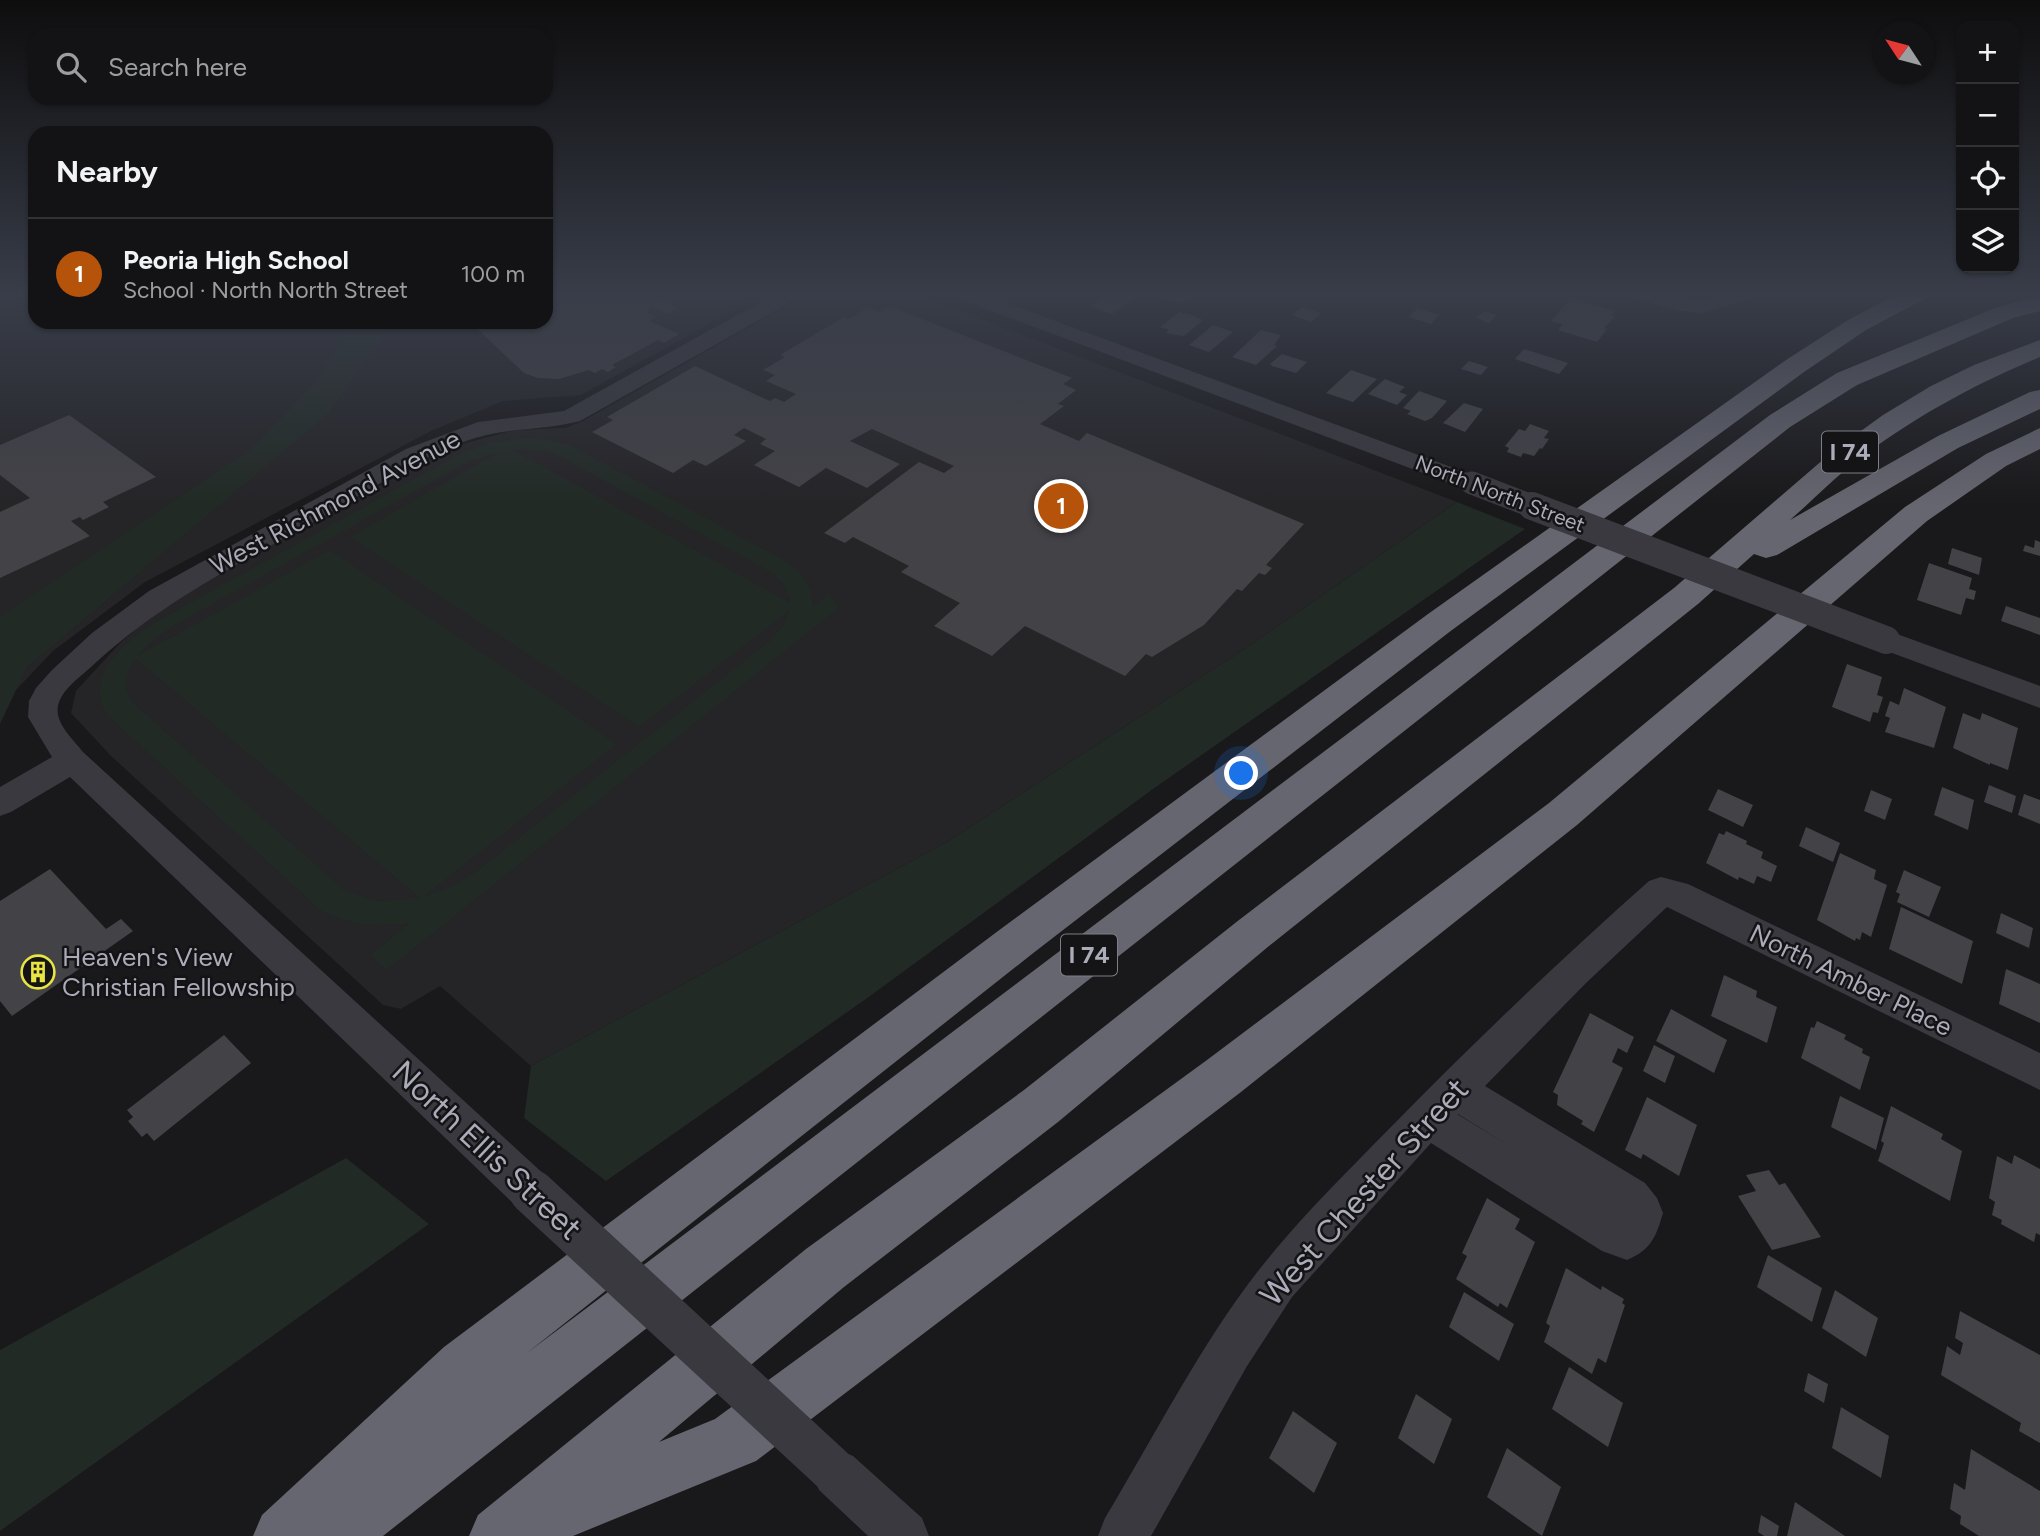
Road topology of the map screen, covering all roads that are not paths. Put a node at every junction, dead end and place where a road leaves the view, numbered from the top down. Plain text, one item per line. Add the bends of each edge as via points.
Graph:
1 (666, 364) edge
2 (1152, 364) edge
3 (1798, 364) edge
4 (1860, 364) edge
5 (1883, 364) edge
6 (2003, 364) edge
7 (1847, 379) junction
8 (2040, 398) edge
9 (2040, 437) edge
10 (1686, 596) junction
11 (2040, 697) edge
12 (72, 760) junction
13 (0, 803) edge
14 (1661, 891) joint
15 (2040, 1072) edge
16 (283, 1536) edge
17 (334, 1536) edge
18 (499, 1536) edge
19 (904, 1536) edge
20 (1123, 1536) edge

1 - 12 street, West Richmond Avenue via 572,416 479,429 414,456 146,605 95,645 43,702 44,721
2 - 11 street, North North Street, bridge
3 - 16 highway via 1440,622 464,1367
4 - 7 highway
5 - 7 highway, I 74
6 - 10 highway, I 74 via 1893,421 1842,457
7 - 17 highway, I 74 via 1780,421
8 - 10 highway via 1948,442
9 - 18 highway via 1996,460 1916,514 1563,814 1224,1076 736,1440
10 - 18 highway, I 74 via 1041,1106 825,1268
12 - 13 street
12 - 19 street, North Ellis Street, bridge
14 - 15 street, North Amber Place via 1676,894
14 - 20 street, West Chester Street via 1441,1104 1278,1282 1231,1350

